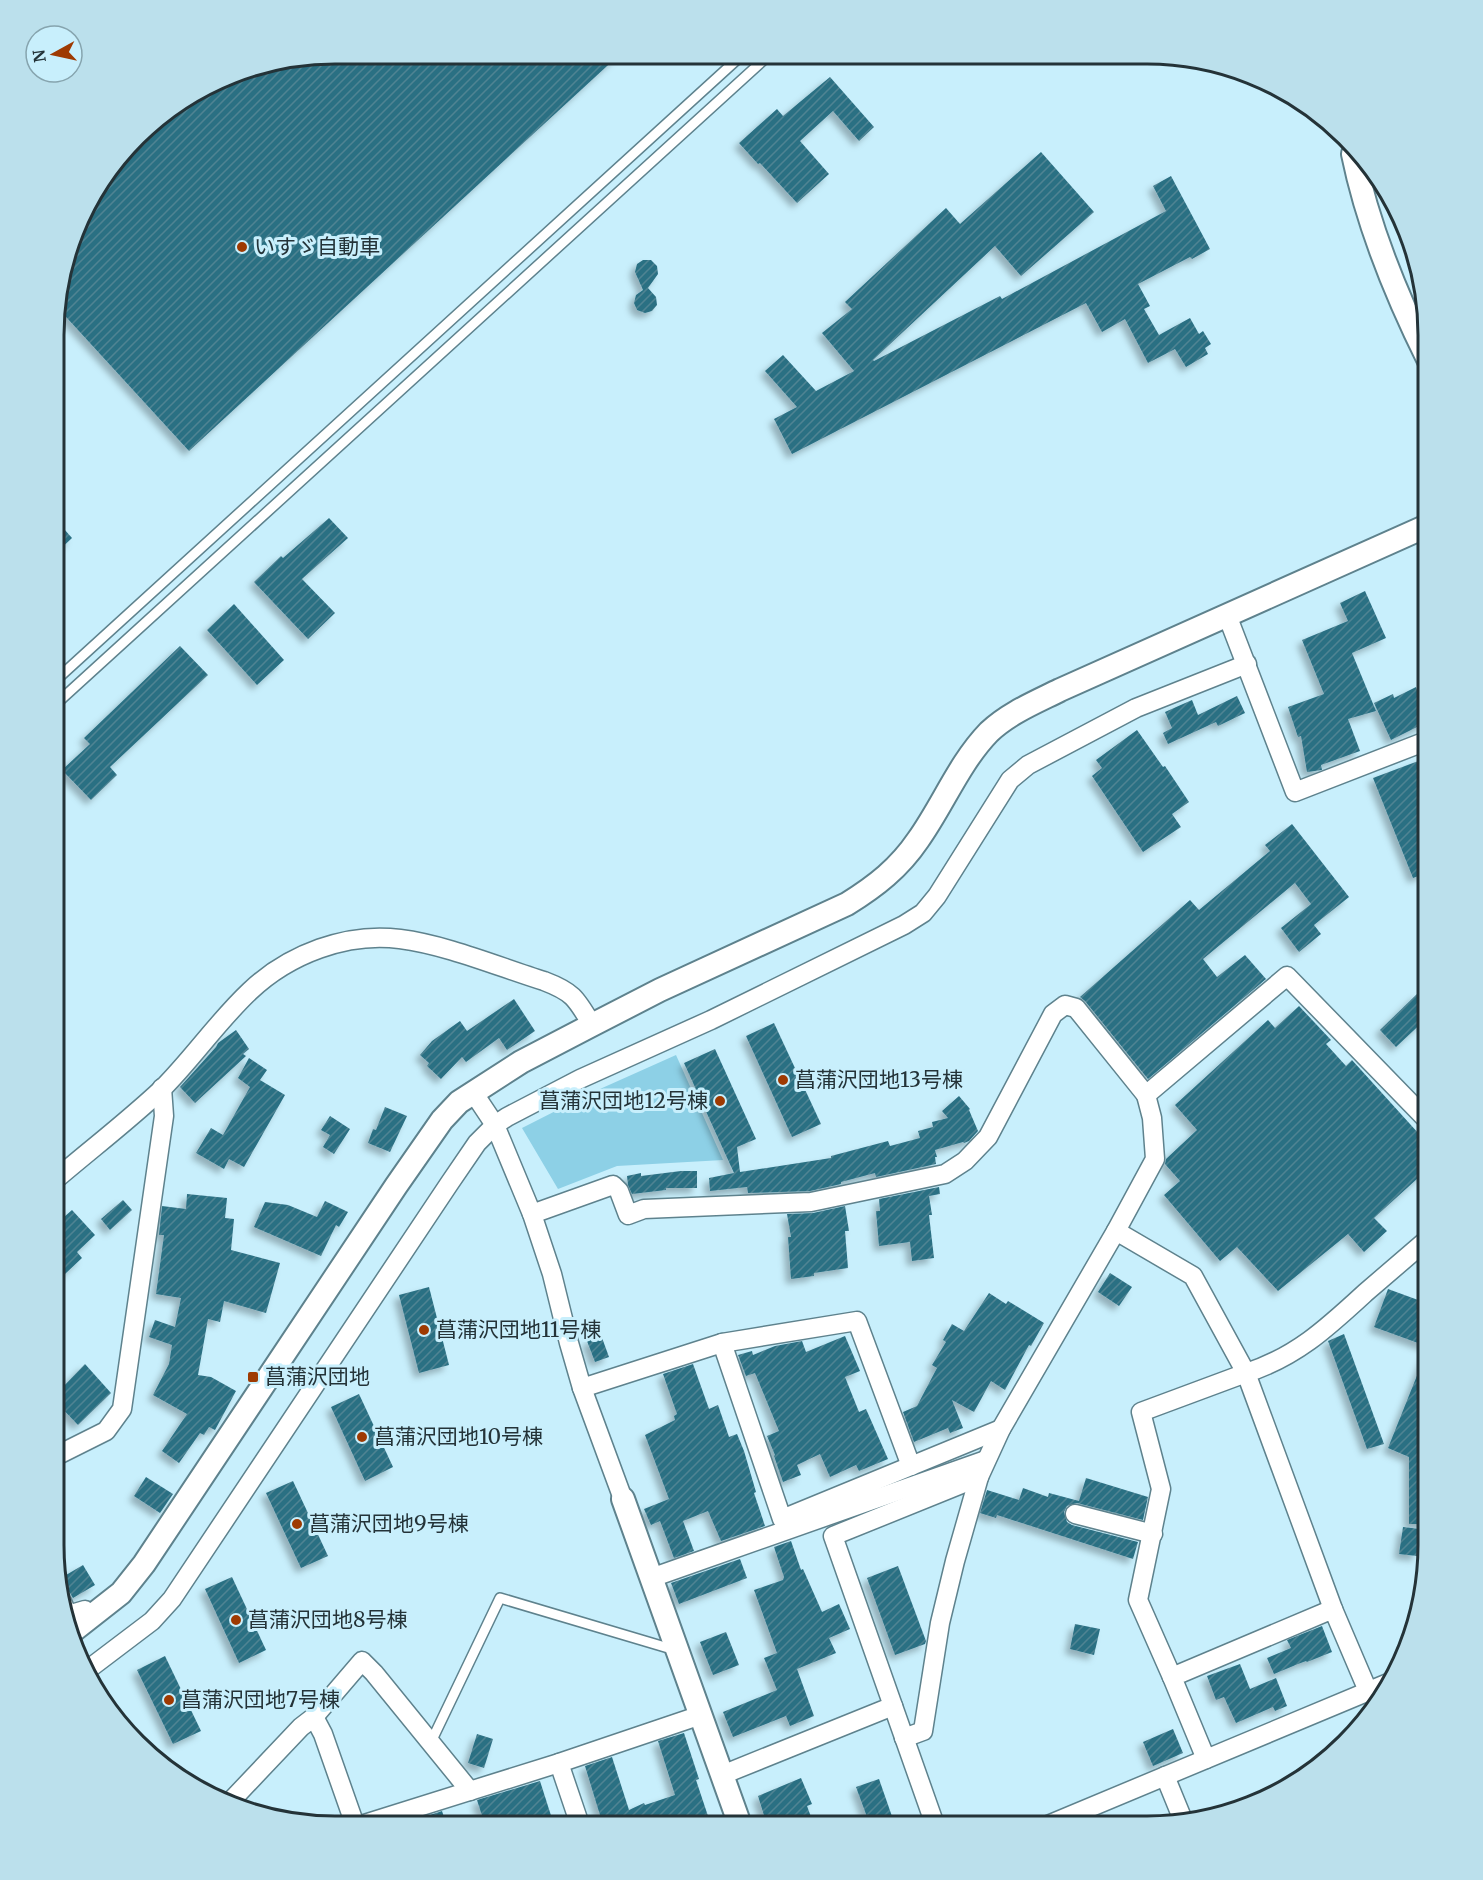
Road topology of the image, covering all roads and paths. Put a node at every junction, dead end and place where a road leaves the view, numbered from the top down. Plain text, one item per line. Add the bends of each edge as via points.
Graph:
1 (732, 64) edge
2 (759, 64) edge
3 (1355, 161) edge
4 (1418, 337) edge
5 (1418, 530) edge
6 (1227, 615) junction
7 (1246, 664) junction
8 (65, 672) edge
9 (65, 696) edge
10 (1418, 744) edge
11 (592, 1025) junction
12 (162, 1088) junction
13 (473, 1092) junction
14 (1146, 1095) junction
15 (1418, 1111) edge
16 (495, 1125) junction
17 (65, 1171) edge
18 (531, 1214) junction
19 (1116, 1231) junction
20 (1418, 1248) edge
21 (722, 1343) junction
22 (1246, 1373) junction
23 (582, 1388) junction
24 (1001, 1429) junction
25 (65, 1452) edge
26 (986, 1460) junction
27 (911, 1466) junction
28 (979, 1477) junction
29 (623, 1499) joint
30 (1075, 1514) dead end
31 (1153, 1534) junction
32 (651, 1578) junction
33 (1333, 1608) junction
34 (74, 1613) edge
35 (92, 1617) junction
36 (78, 1628) edge
37 (678, 1650) junction
38 (93, 1666) edge
39 (1172, 1677) junction
40 (1378, 1687) edge
41 (1368, 1691) junction
42 (892, 1706) junction
43 (701, 1714) junction
44 (314, 1717) junction
45 (904, 1738) junction
46 (431, 1742) junction
47 (1206, 1759) junction
48 (559, 1763) junction
49 (722, 1775) junction
50 (1165, 1776) junction
51 (470, 1791) junction
52 (235, 1796) edge
53 (1180, 1813) edge
54 (352, 1816) edge
55 (390, 1816) edge
56 (577, 1816) edge
57 (737, 1816) edge
58 (932, 1816) edge
59 (1069, 1816) edge

1 - 8 lane
2 - 9 lane
3 - 4 street via 1392,280
5 - 6 street
6 - 7 street
6 - 11 street via 1014,713 990,732 968,759 919,840 874,887 847,904
7 - 10 street via 1295,792
7 - 16 street via 1136,708 1028,765 1010,780 937,896 923,913 904,925 580,1079
11 - 12 street via 572,995 544,981 400,939 338,942 282,967 251,990
11 - 13 street
12 - 17 street
12 - 25 street via 164,1116 122,1408 106,1431
13 - 16 street
13 - 35 street via 442,1120 144,1564 122,1593
14 - 15 street via 1287,976
14 - 18 street via 1076,1008 1065,1005 1053,1014 988,1137 965,1161 945,1174 812,1202 644,1209 628,1215 613,1185
14 - 19 street via 1155,1159
16 - 18 street
16 - 38 street via 477,1143 172,1599 152,1621
18 - 23 street via 552,1274
19 - 22 street via 1193,1276
19 - 24 street
20 - 22 street via 1316,1338 1293,1354
21 - 23 street
21 - 27 street via 857,1321
21 - 27 street via 782,1519
22 - 31 street via 1141,1412 1161,1489
22 - 33 street
23 - 29 street
24 - 26 street
24 - 27 street
26 - 28 street
26 - 32 street
28 - 42 street via 833,1536
28 - 45 street via 940,1623 923,1731
29 - 32 street
30 - 31 street
31 - 39 street via 1138,1600
32 - 37 street
33 - 39 street
33 - 41 street
34 - 35 street via 85,1610
35 - 36 street
37 - 43 street
37 - 46 lane via 500,1598
39 - 47 street
40 - 41 street
41 - 47 street
42 - 45 street
42 - 49 street
43 - 48 street
43 - 49 street
44 - 46 street via 362,1661
44 - 52 street
44 - 54 street
45 - 58 street
46 - 51 street
47 - 50 street
48 - 51 street
48 - 56 street
49 - 57 street
50 - 53 street
50 - 59 street
51 - 55 street

